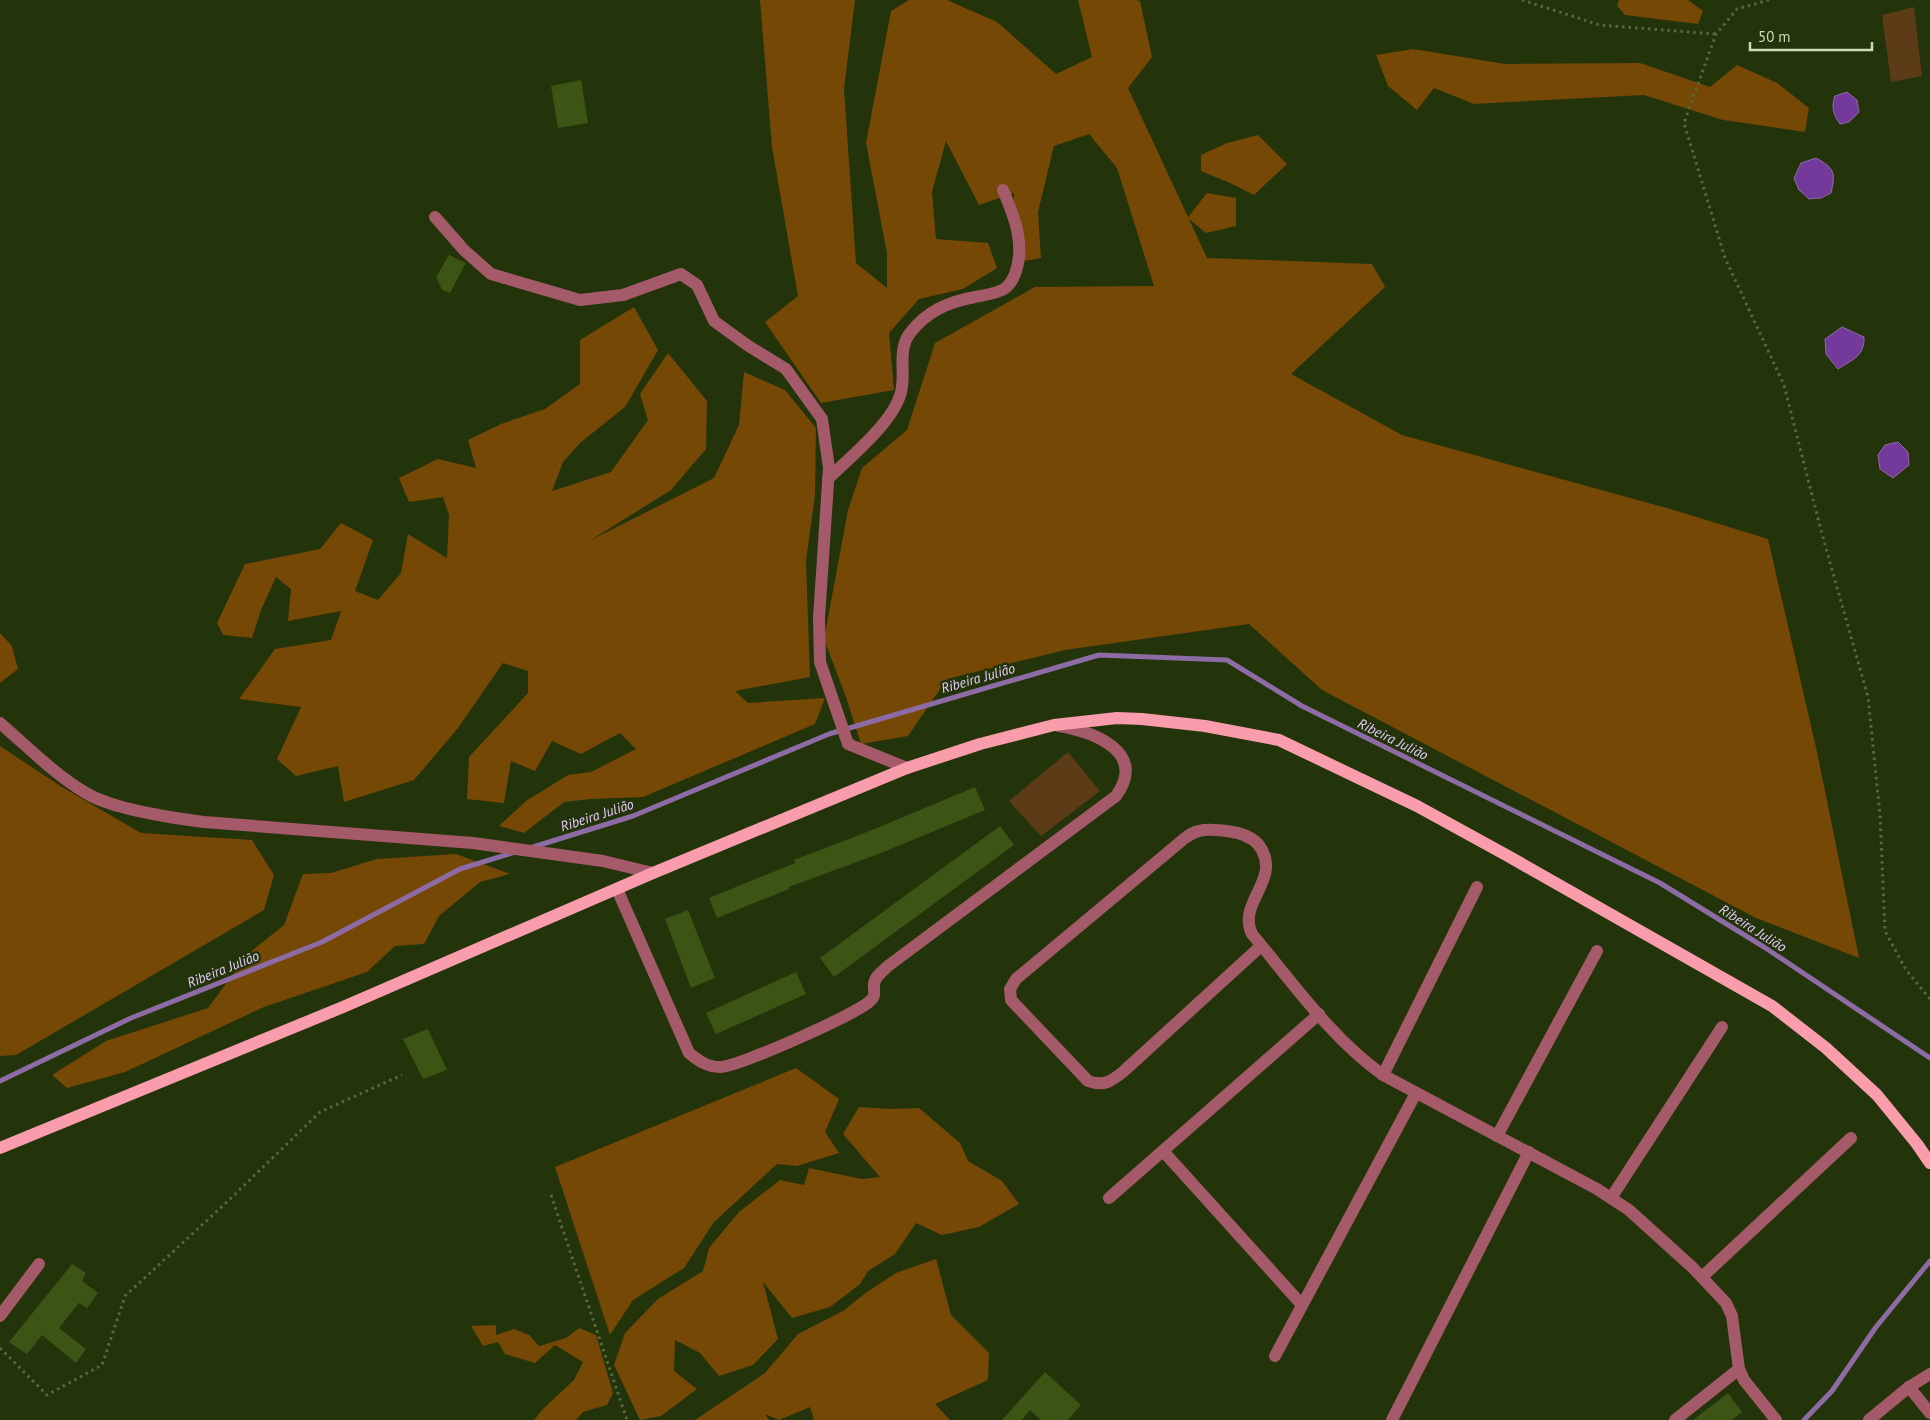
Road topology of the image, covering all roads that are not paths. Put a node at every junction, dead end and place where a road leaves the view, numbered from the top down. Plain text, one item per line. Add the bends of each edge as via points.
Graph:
1 (1003, 190) dead end
2 (434, 217) dead end
3 (828, 479) junction
4 (0, 722) edge
5 (1054, 725) junction
6 (907, 768) junction
7 (653, 873) junction
8 (1477, 887) dead end
9 (617, 889) junction
10 (1261, 946) junction
11 (1597, 951) dead end
12 (1319, 1014) junction
13 (1722, 1028) dead end
14 (1383, 1075) junction
15 (1416, 1093) junction
16 (1497, 1136) junction
17 (1851, 1138) dead end
18 (0, 1148) edge
19 (1164, 1151) junction
20 (1529, 1152) junction
21 (1930, 1163) edge
22 (1109, 1198) dead end
23 (1611, 1198) junction
24 (39, 1264) dead end
25 (1702, 1277) junction
26 (1302, 1305) junction
27 (0, 1316) edge
28 (1275, 1356) dead end
29 (1739, 1369) junction
30 (1930, 1374) edge
31 (1909, 1387) junction
32 (1930, 1412) edge
33 (1392, 1420) edge
34 (1675, 1420) edge
35 (1776, 1420) edge
36 (1869, 1420) edge

1 - 3 street via 1020,244 1013,278 1005,288 950,302 911,332 904,343 901,392 895,407 879,428
2 - 3 street via 491,274 580,300 623,295 681,274 697,285 714,321 786,369 822,419
3 - 6 street via 819,618 820,662 848,744
4 - 7 street via 48,766 86,793 126,808 204,822 473,843 603,861
5 - 6 main road via 980,744
5 - 9 street via 1078,730 1104,740 1114,748 1126,770 1123,785 1116,796 888,966 876,980 874,997 867,1004 764,1052 721,1067 705,1065 689,1053
5 - 21 main road via 1096,719 1142,719 1265,736 1417,806 1772,1006 1826,1048 1877,1095
6 - 7 main road
7 - 9 main road
8 - 14 street
9 - 18 main road via 343,1007
10 - 10 street via 1124,1071 1111,1082 1098,1085 1088,1081 1011,1000 1010,989 1016,979 1173,847 1200,830 1247,836 1258,844 1267,859 1266,874 1250,911 1248,926
10 - 12 street
11 - 16 street
12 - 14 street via 1361,1059
12 - 19 street
13 - 23 street
14 - 15 street
15 - 16 street
15 - 26 street
16 - 20 street
17 - 25 street
19 - 22 street
19 - 26 street
20 - 23 street
20 - 33 street
23 - 25 street via 1629,1210
24 - 27 street
25 - 29 street via 1726,1303 1732,1316
26 - 28 street
29 - 34 street
29 - 35 street
30 - 31 street
31 - 32 street
31 - 36 street

